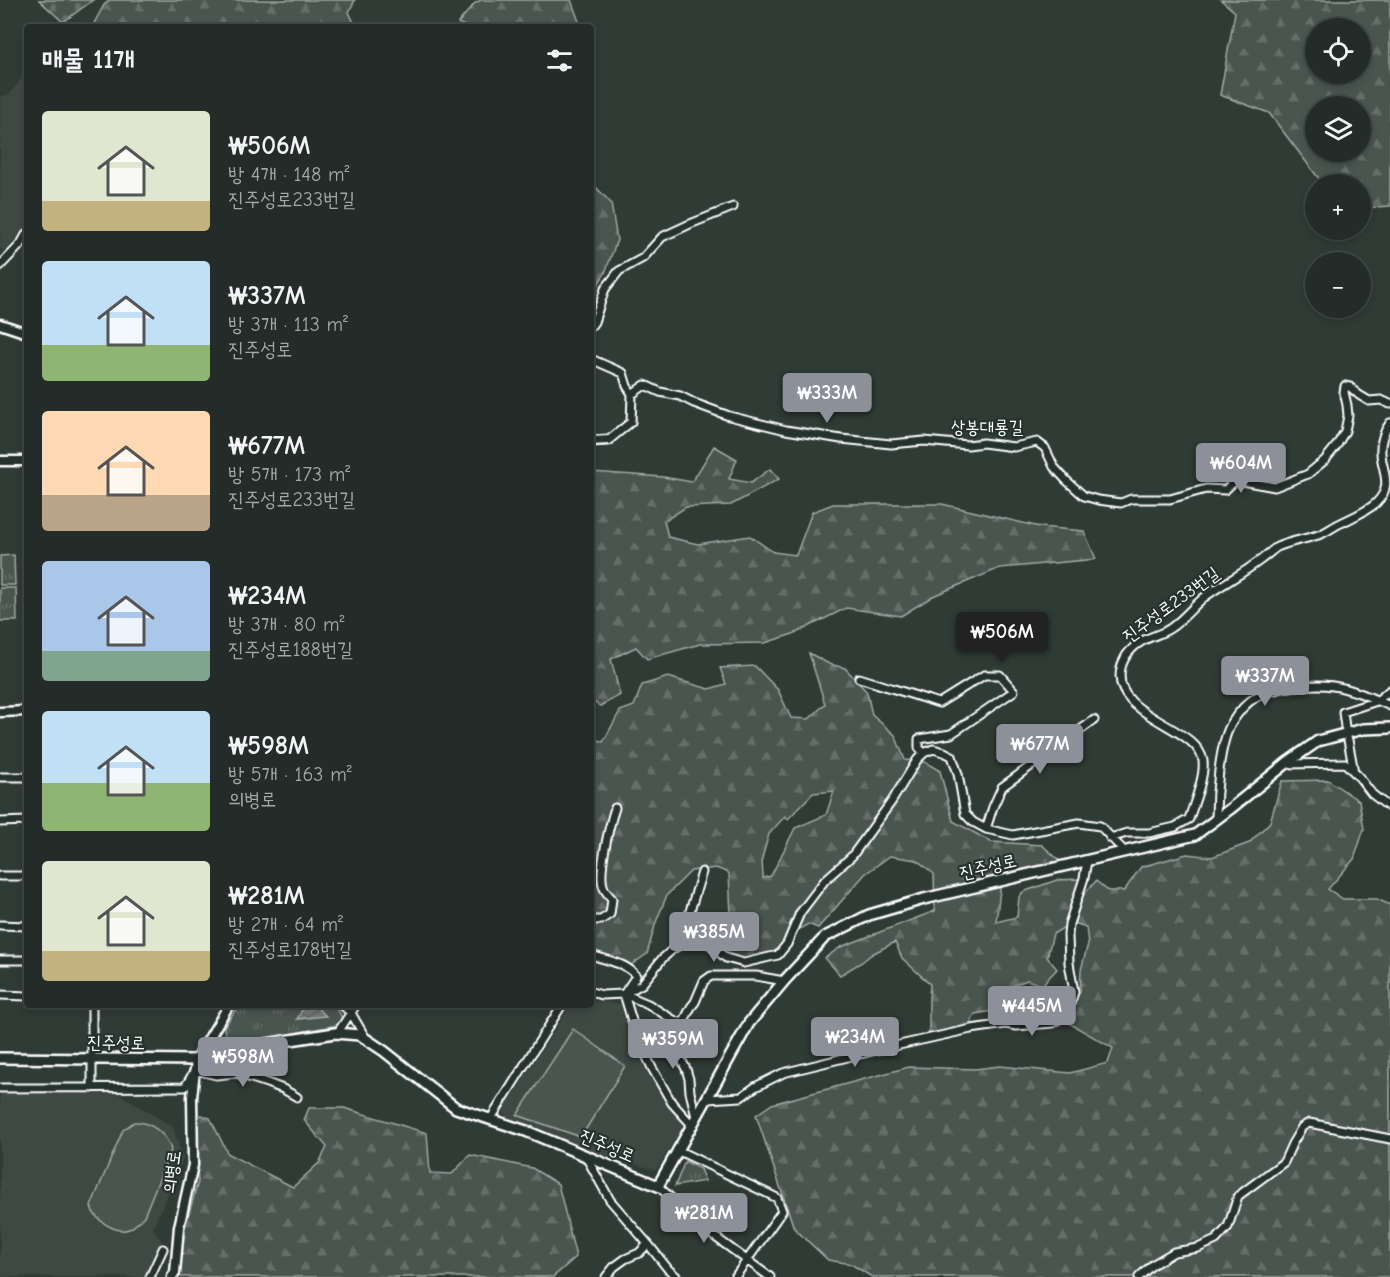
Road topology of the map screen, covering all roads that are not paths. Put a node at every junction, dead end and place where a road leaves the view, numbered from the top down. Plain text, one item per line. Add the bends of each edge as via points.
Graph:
1 (734, 207) dead end
2 (24, 245) edge
3 (0, 266) edge
4 (594, 322) edge
5 (0, 324) edge
6 (24, 332) edge
7 (594, 360) edge
8 (632, 394) junction
9 (1390, 405) edge
10 (1390, 423) edge
11 (609, 440) joint
12 (594, 441) edge
13 (0, 461) edge
14 (24, 461) edge
15 (859, 678) dead end
16 (1390, 690) edge
17 (1377, 701) junction
18 (1390, 706) edge
19 (24, 711) edge
20 (0, 712) edge
21 (1094, 720) dead end
22 (1345, 727) dead end
23 (1390, 728) edge
24 (1348, 740) dead end
25 (924, 753) junction
26 (1286, 764) junction
27 (1354, 772) junction
28 (0, 777) edge
29 (24, 777) edge
30 (615, 808) dead end
31 (1390, 808) edge
32 (1216, 819) junction
33 (0, 822) edge
34 (24, 822) edge
35 (986, 830) junction
36 (1110, 838) junction
37 (1125, 852) junction
38 (1087, 861) junction
39 (702, 872) dead end
40 (0, 876) edge
41 (24, 876) edge
42 (594, 920) edge
43 (0, 926) edge
44 (24, 926) edge
45 (695, 936) junction
46 (594, 956) edge
47 (0, 960) edge
48 (24, 960) edge
49 (784, 981) junction
50 (594, 993) edge
51 (624, 994) junction
52 (0, 995) edge
53 (24, 996) edge
54 (92, 1008) edge
55 (225, 1008) edge
56 (345, 1008) edge
57 (354, 1008) edge
58 (560, 1008) edge
59 (351, 1013) junction
60 (679, 1022) junction
61 (335, 1033) junction
62 (367, 1040) junction
63 (0, 1058) edge
64 (92, 1059) junction
65 (195, 1065) junction
66 (0, 1088) edge
67 (92, 1088) junction
68 (297, 1097) dead end
69 (707, 1099) junction
70 (490, 1120) junction
71 (694, 1121) junction
72 (1390, 1139) edge
73 (677, 1150) junction
74 (585, 1155) junction
75 (658, 1186) junction
76 (648, 1244) junction
77 (163, 1250) dead end
78 (746, 1260) junction
79 (150, 1277) edge
80 (172, 1277) edge
81 (606, 1277) edge
82 (677, 1277) edge
83 (735, 1277) edge
84 (770, 1277) edge
85 (1138, 1277) edge

1 - 4 street via 662,237 643,258 619,272 604,290
2 - 3 street
5 - 6 street
7 - 8 street via 623,373
8 - 9 street, 상봉대룡길 via 645,385 729,416 841,439 1014,447 1037,442 1045,448 1054,467 1084,496 1121,503 1131,499 1170,499 1206,489 1225,490 1236,480 1275,487 1308,474 1337,445 1348,416 1345,386 1369,401 1381,400
8 - 11 street via 631,422
10 - 36 street, 진주성로233번길 via 1381,444 1388,478 1385,494 1376,503 1324,533 1276,548 1203,599 1171,628 1145,638 1128,652 1121,668 1124,694 1160,723 1194,743 1203,760 1189,819 1149,833
11 - 12 street
13 - 14 street
15 - 25 street via 939,703 984,675 1000,675 1014,690 951,734 919,739 919,748
16 - 17 street
17 - 18 street
17 - 22 street via 1343,711
17 - 32 street via 1333,686 1305,685 1257,696 1230,725 1216,793
19 - 20 street
21 - 35 street via 1002,787
23 - 26 main road, 진주성로 via 1363,729 1318,741
24 - 27 street
25 - 35 street via 933,749 952,756 965,814
25 - 45 street via 852,856 825,880 800,913 778,956 744,963 726,958
26 - 27 street via 1346,763
26 - 32 main road, 진주성로
27 - 31 street
28 - 29 street
30 - 42 street via 601,876 612,899 610,914
32 - 37 main road, 진주성로 via 1195,835
33 - 34 street
35 - 36 street via 1013,835 1079,823 1100,826
36 - 37 street
37 - 38 main road, 진주성로
38 - 49 main road, 진주성로 via 869,915 825,937
38 - 69 street via 1069,924 1074,992 1063,1016 1053,1023 971,1029 783,1073 741,1097
39 - 45 street via 690,911
40 - 41 street
43 - 44 street
45 - 51 street via 673,948 642,984
46 - 51 street via 633,971 636,976
47 - 48 street
49 - 60 street via 756,976 711,976 704,981 683,1023
49 - 69 main road, 진주성로 via 749,1023
50 - 51 street
51 - 60 street
51 - 71 street via 652,1068 672,1103
52 - 53 street
54 - 64 street
55 - 65 street, 의병로
56 - 59 street
57 - 59 street
58 - 70 street
59 - 61 street
59 - 62 street
60 - 71 street via 675,1041 689,1079
61 - 62 main road, 진주성로 via 360,1035
61 - 65 main road, 진주성로 via 246,1047
62 - 70 main road, 진주성로 via 456,1108
63 - 64 main road, 진주성로
64 - 65 main road, 진주성로
64 - 67 street
65 - 67 street via 185,1087
65 - 68 street via 216,1075 236,1074 267,1083
65 - 80 street, 의병로 via 193,1165 178,1227
66 - 67 street
69 - 71 main road, 진주성로
70 - 74 main road, 진주성로
71 - 73 main road, 진주성로
72 - 85 street via 1309,1123 1302,1127 1284,1162 1238,1196 1228,1227 1216,1240 1174,1252
73 - 75 main road, 진주성로
73 - 78 street via 777,1198 782,1210
74 - 75 main road, 진주성로
74 - 76 street via 610,1200
75 - 78 street
76 - 81 street
76 - 82 street
77 - 79 street
78 - 83 street
78 - 84 street

